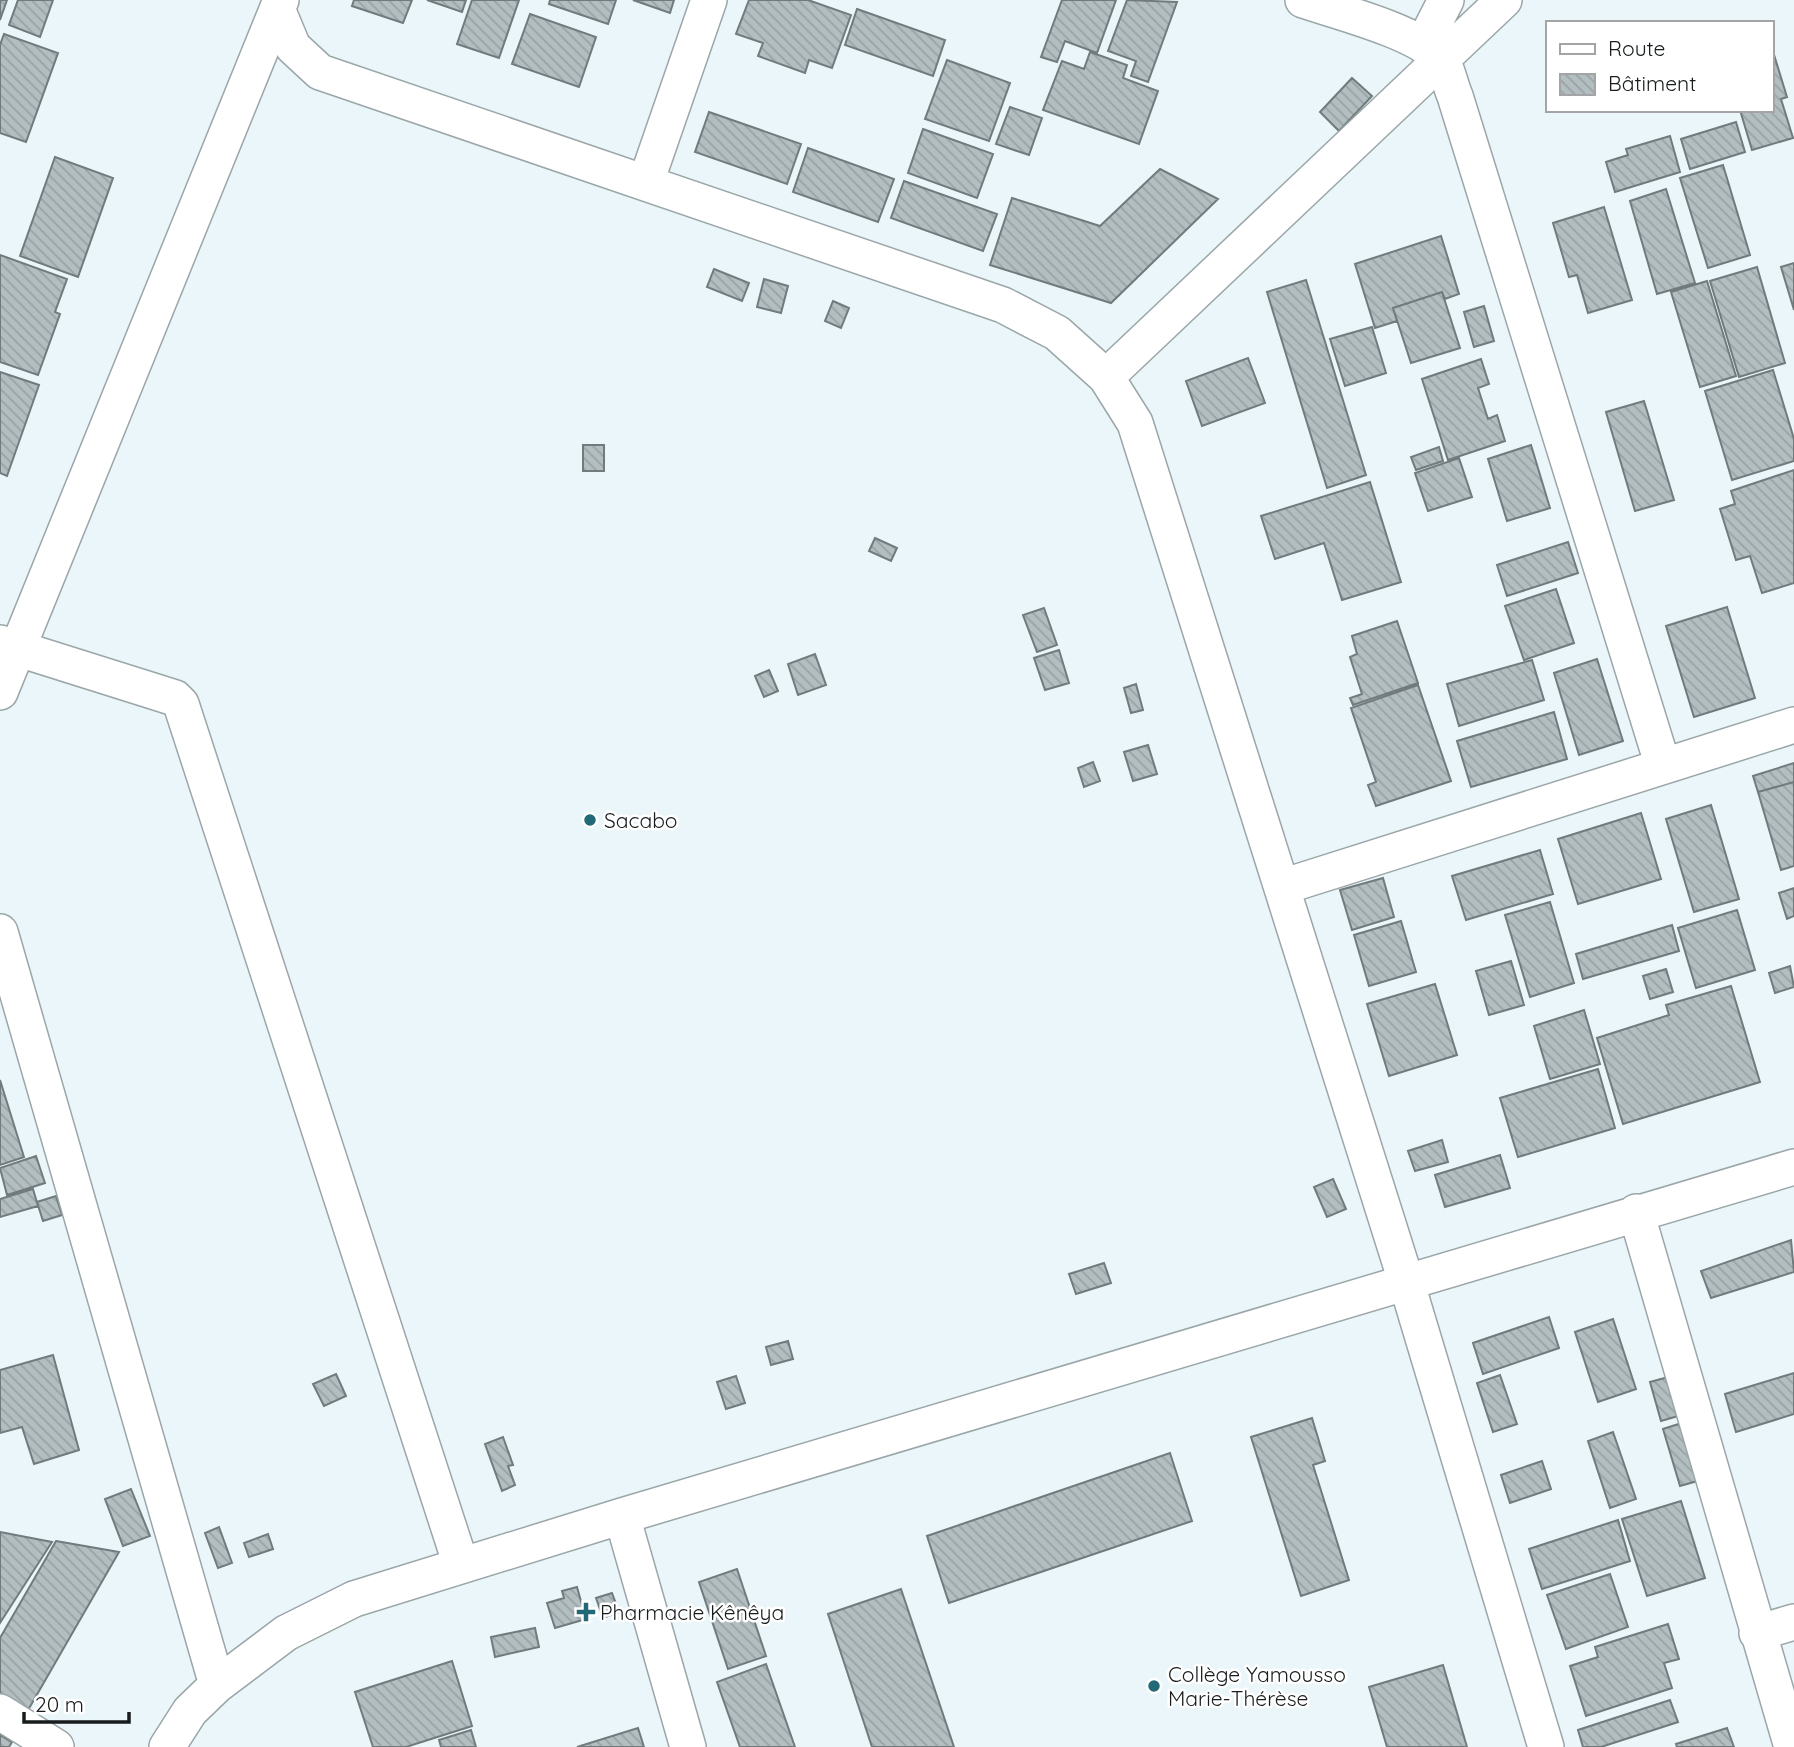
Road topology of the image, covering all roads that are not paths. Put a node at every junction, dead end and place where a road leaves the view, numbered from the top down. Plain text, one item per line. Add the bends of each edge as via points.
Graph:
1 (709, 0) edge
2 (1303, 0) edge
3 (1446, 0) edge
4 (1504, 0) edge
5 (279, 6) edge
6 (1431, 51) junction
7 (646, 182) junction
8 (1106, 377) junction
9 (8, 646) edge
10 (0, 692) edge
11 (1794, 725) edge
12 (1663, 766) junction
13 (1282, 887) junction
14 (0, 933) edge
15 (1794, 1167) edge
16 (1636, 1212) junction
17 (1406, 1281) junction
18 (622, 1516) junction
19 (461, 1565) junction
20 (1794, 1622) edge
21 (1758, 1633) junction
22 (217, 1685) junction
23 (0, 1712) edge
24 (56, 1747) edge
25 (167, 1747) edge
26 (688, 1747) edge
27 (1546, 1747) edge
28 (1792, 1747) edge

1 - 7 street
2 - 6 street via 1382,27
3 - 6 street
4 - 6 street
5 - 7 street via 293,47 320,72
5 - 9 street
6 - 8 street
6 - 12 street via 1459,109
7 - 8 street via 1003,305 1057,333
8 - 13 street via 1135,423
9 - 10 street
9 - 19 street via 176,698 181,704
11 - 12 street
12 - 13 street
13 - 17 street
14 - 22 street
15 - 16 street
16 - 17 street
16 - 21 street
17 - 18 street
17 - 27 street
18 - 19 street
18 - 26 street
19 - 22 street via 354,1599 286,1633
20 - 21 street
21 - 28 street
22 - 25 street via 190,1711
23 - 24 street

